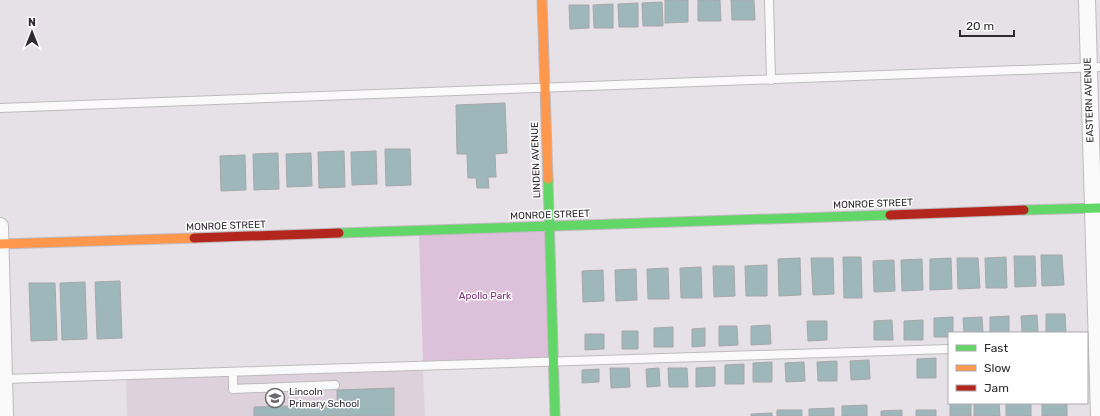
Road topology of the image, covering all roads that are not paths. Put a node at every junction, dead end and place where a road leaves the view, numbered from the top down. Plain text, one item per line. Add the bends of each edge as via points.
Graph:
1 (542, 0) edge
2 (769, 0) edge
3 (1087, 0) edge
4 (1094, 68) edge
5 (771, 80) junction
6 (545, 88) junction
7 (0, 108) edge
8 (1096, 208) edge
9 (0, 226) edge
10 (549, 226) junction
11 (0, 244) edge
12 (1095, 344) edge
13 (948, 349) edge
14 (553, 362) junction
15 (233, 372) junction
16 (4, 380) junction
17 (335, 385) dead end
18 (5, 416) edge
19 (555, 416) edge
20 (1099, 416) edge

1 - 6 street, LINDEN AVENUE
2 - 5 lane
3 - 4 street, EASTERN AVENUE
4 - 5 lane
4 - 8 street, EASTERN AVENUE
5 - 6 lane
6 - 7 lane
6 - 10 street, LINDEN AVENUE
8 - 10 street, MONROE STREET
8 - 12 street, EASTERN AVENUE
9 - 11 street
10 - 11 street, MONROE STREET
10 - 14 street, LINDEN AVENUE
11 - 16 street
12 - 20 street, EASTERN AVENUE
13 - 14 lane
14 - 15 lane
14 - 19 street, LINDEN AVENUE
15 - 16 lane
15 - 17 lane via 233,389
16 - 18 street

